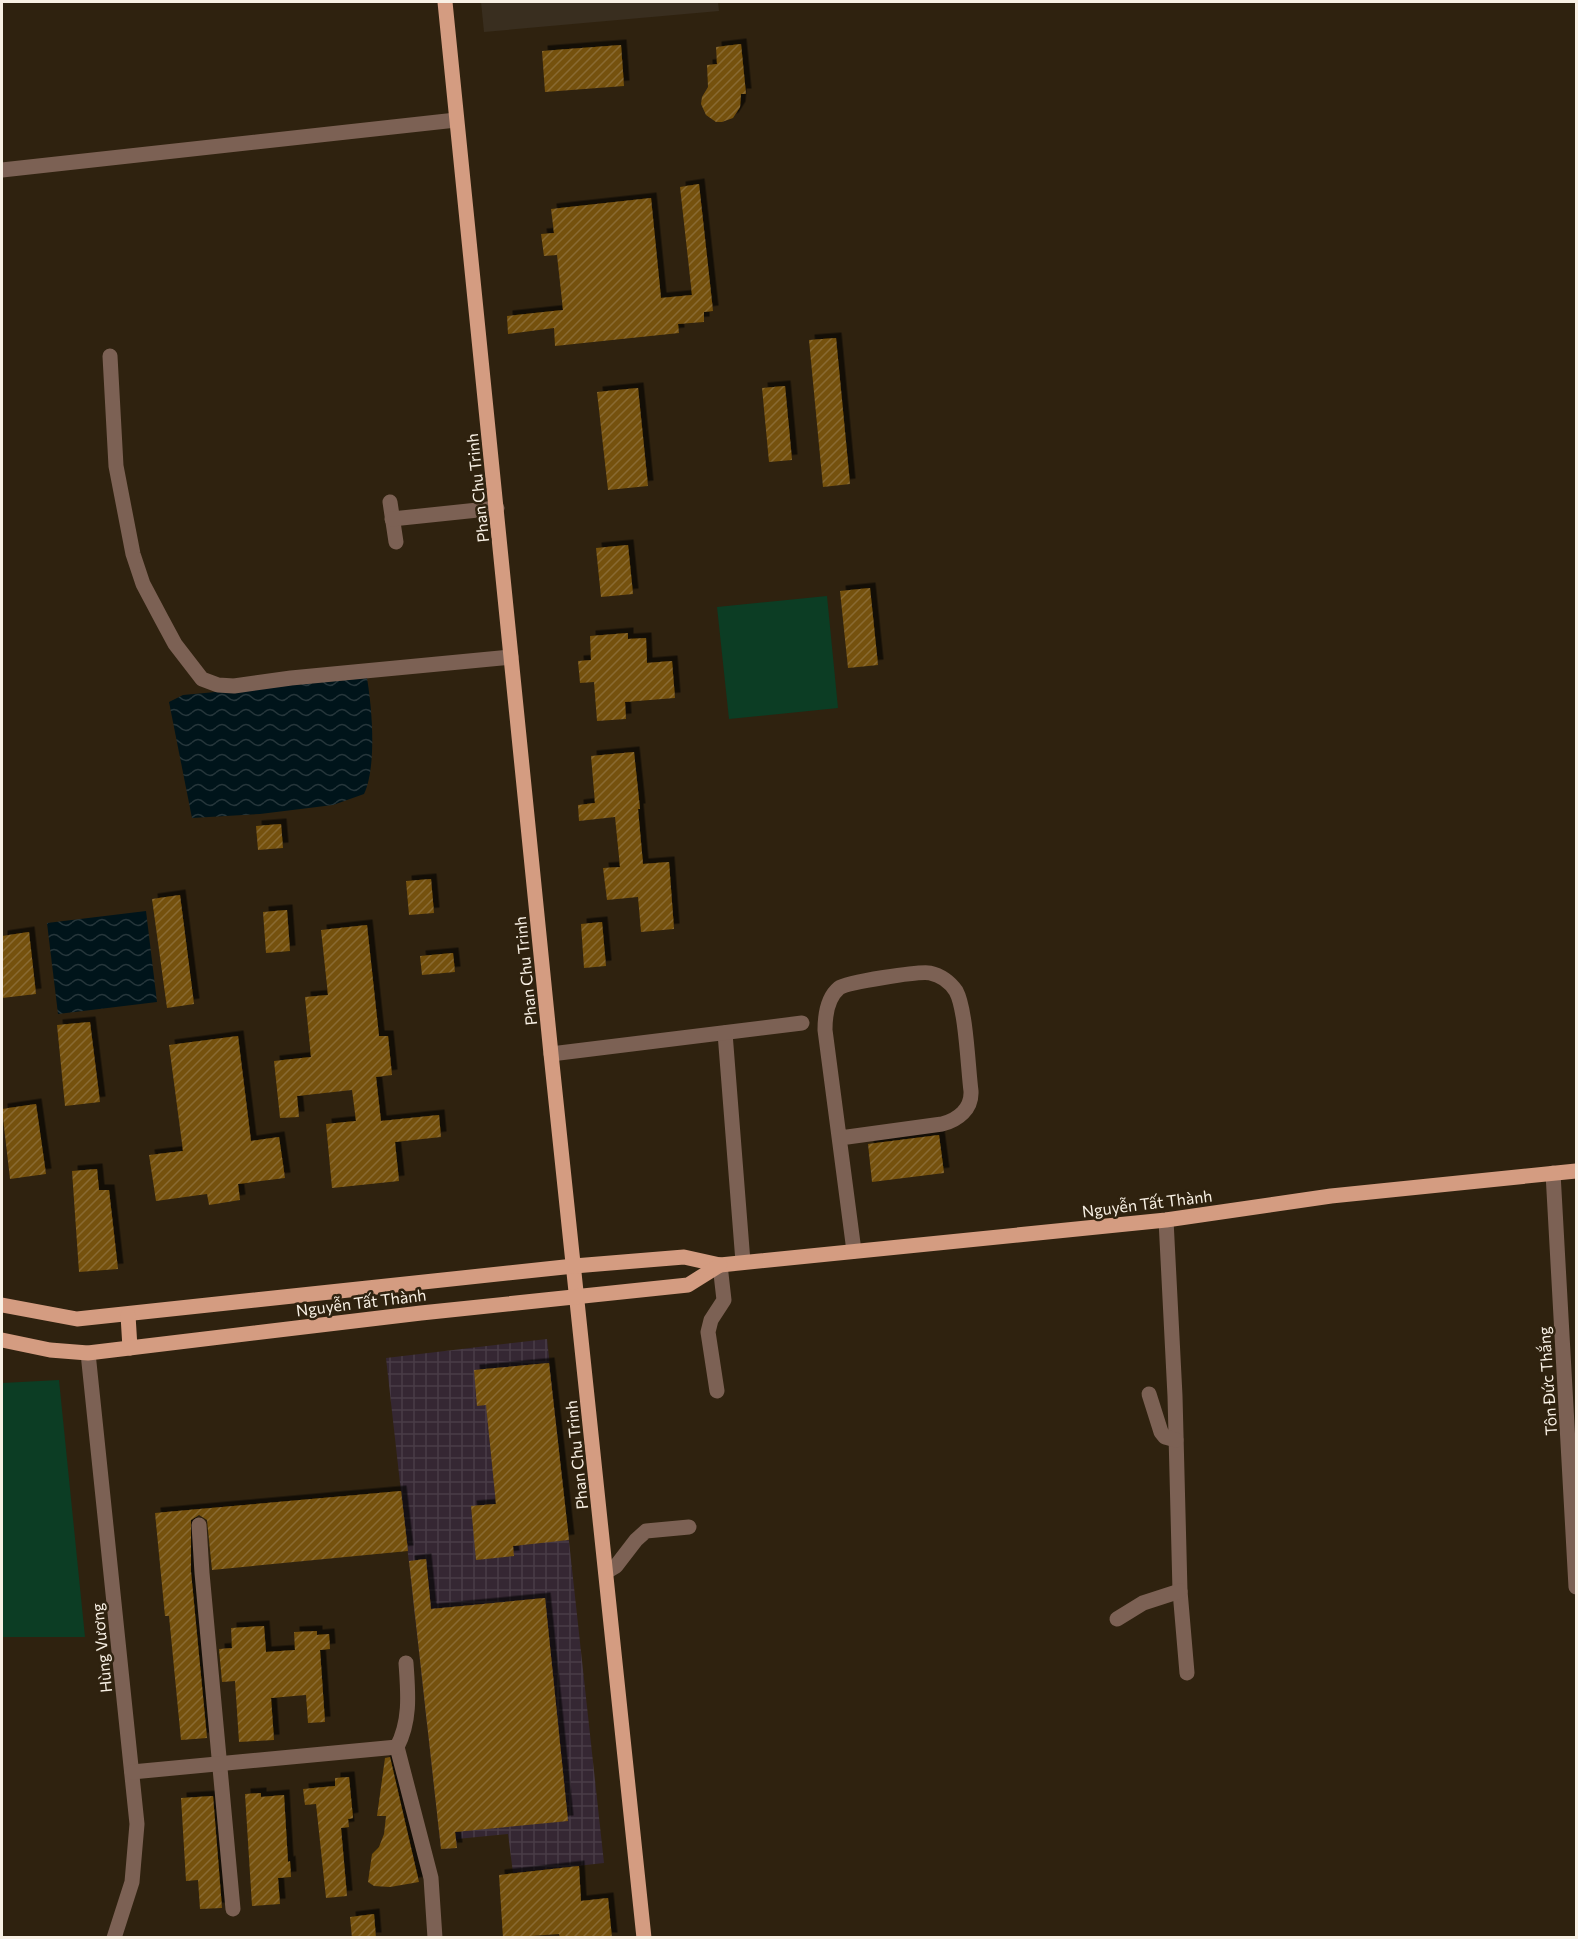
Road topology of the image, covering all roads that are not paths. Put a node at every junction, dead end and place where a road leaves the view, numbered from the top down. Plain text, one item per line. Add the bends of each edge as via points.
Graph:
1 (444, 2) edge
2 (456, 120) junction
3 (2, 170) edge
4 (110, 356) dead end
5 (390, 502) dead end
6 (497, 508) junction
7 (393, 519) junction
8 (396, 543) dead end
9 (511, 657) junction
10 (802, 1023) dead end
11 (724, 1033) junction
12 (551, 1054) junction
13 (840, 1138) junction
14 (1576, 1171) edge
15 (1553, 1173) junction
16 (1166, 1220) junction
17 (855, 1251) junction
18 (743, 1262) junction
19 (720, 1265) junction
20 (574, 1266) junction
21 (577, 1297) junction
22 (2, 1305) edge
23 (128, 1315) junction
24 (2, 1340) edge
25 (130, 1348) junction
26 (88, 1353) junction
27 (717, 1390) dead end
28 (1149, 1394) dead end
29 (1572, 1420) edge
30 (1176, 1440) junction
31 (199, 1525) dead end
32 (689, 1527) dead end
33 (606, 1572) junction
34 (1576, 1587) edge
35 (1180, 1591) junction
36 (1118, 1619) dead end
37 (406, 1663) dead end
38 (1187, 1673) dead end
39 (397, 1747) junction
40 (219, 1763) junction
41 (132, 1772) junction
42 (233, 1909) dead end
43 (114, 1938) edge
44 (435, 1938) edge
45 (644, 1938) edge

1 - 2 main road, Phan Chu Trinh
2 - 3 street
2 - 6 main road, Phan Chu Trinh
4 - 9 street via 116,466 133,554 143,584 175,644 202,680 234,686
5 - 7 street
6 - 7 street
6 - 9 main road, Phan Chu Trinh
7 - 8 street
9 - 12 main road, Phan Chu Trinh
10 - 11 street
11 - 12 street
11 - 18 street
12 - 20 main road, Phan Chu Trinh
13 - 13 street via 825,1030 832,995 850,983 927,973 944,979 960,1000 969,1107 953,1121 942,1124
13 - 17 street
14 - 15 main road, Nguyễn Tất Thành
15 - 16 main road, Nguyễn Tất Thành via 1332,1196
15 - 29 street, Tôn Đức Thắng
16 - 17 main road, Nguyễn Tất Thành
16 - 30 street
17 - 18 main road, Nguyễn Tất Thành
18 - 19 main road, Nguyễn Tất Thành
19 - 20 main road, Nguyễn Tất Thành via 684,1257
19 - 21 main road, Nguyễn Tất Thành via 688,1285
19 - 27 street via 724,1300 708,1332
20 - 21 main road, Phan Chu Trinh
20 - 23 main road, Nguyễn Tất Thành
21 - 25 main road, Nguyễn Tất Thành
21 - 33 main road, Phan Chu Trinh
22 - 23 main road, Nguyễn Tất Thành via 77,1319
23 - 25 main road
24 - 26 main road, Nguyễn Tất Thành
25 - 26 main road, Nguyễn Tất Thành
26 - 41 street, Hùng Vương
28 - 30 street via 1161,1432
29 - 34 street, Tôn Đức Thắng
30 - 35 street
31 - 40 street
32 - 33 street via 646,1531
33 - 45 main road, Phan Chu Trinh
35 - 36 street via 1143,1603
35 - 38 street
37 - 39 street via 408,1707
39 - 40 street
39 - 44 street via 431,1878
40 - 41 street
40 - 42 street
41 - 43 street, Hùng Vương via 137,1824 132,1882

